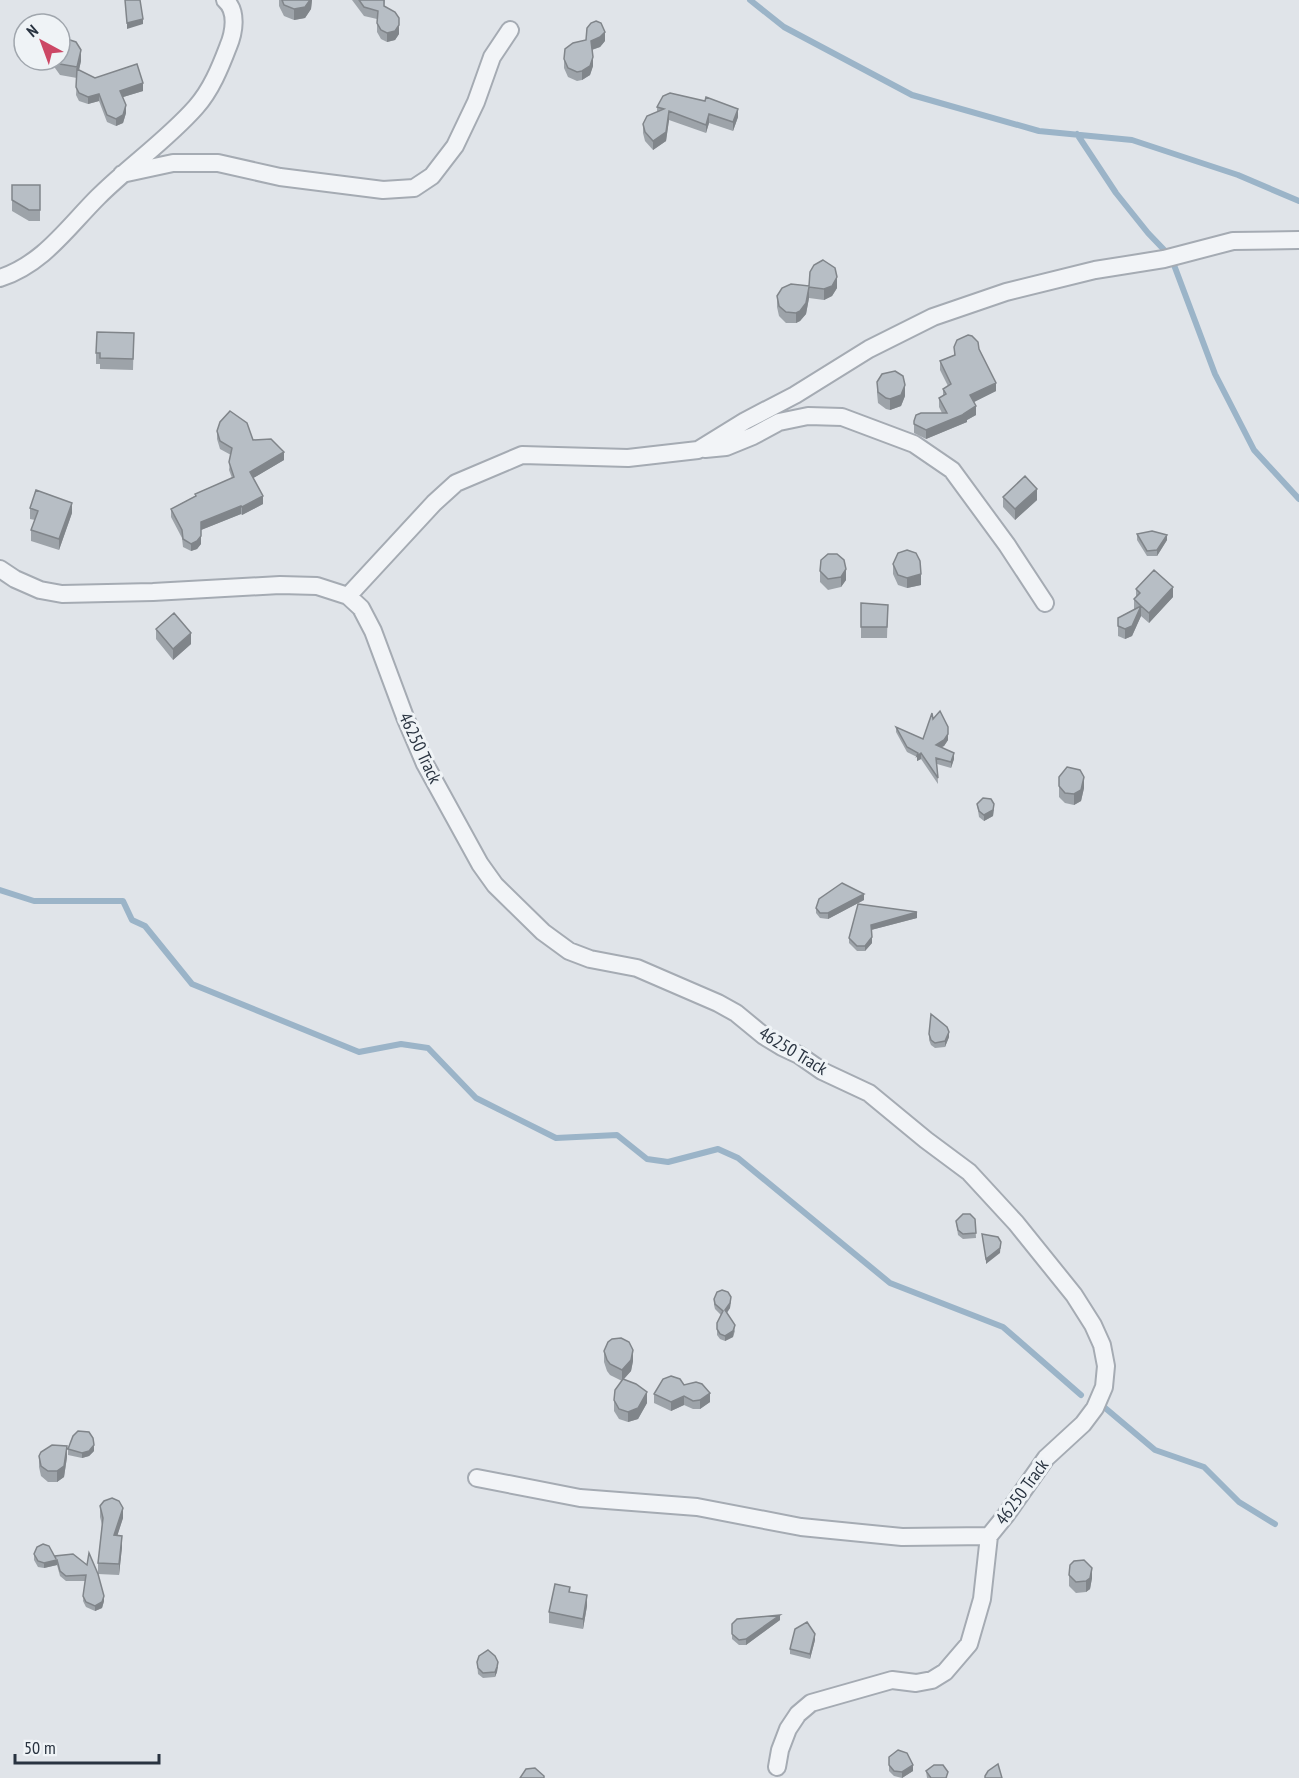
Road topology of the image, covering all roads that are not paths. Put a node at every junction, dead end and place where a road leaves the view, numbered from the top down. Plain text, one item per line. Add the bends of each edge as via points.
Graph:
1 (225, 0) edge
2 (510, 30) dead end
3 (122, 174) junction
4 (1299, 240) edge
5 (0, 278) edge
6 (698, 450) junction
7 (0, 569) edge
8 (348, 596) junction
9 (1045, 603) dead end
10 (477, 1478) dead end
11 (989, 1536) junction
12 (777, 1767) dead end

1 - 3 street via 234,18 233,31 207,92 177,126
2 - 3 street via 492,57 477,102 454,146 432,176 414,188 383,190 280,177 218,163 173,163
3 - 5 street via 45,253
4 - 6 street via 1233,240 1172,257 1017,289 933,317 869,349
6 - 8 street via 628,458 522,455 477,472 456,483 434,503
6 - 9 street via 726,447 779,422 808,416 842,417 914,444 952,470
7 - 8 street via 40,590 62,594 280,585 317,586
8 - 11 street, 46250 Track via 361,608 373,631 425,764 480,864 495,885 543,932 569,951 637,968 718,1004 822,1071 869,1092 969,1172 1074,1295 1102,1346 1106,1366 1104,1387 1083,1424 1041,1464
10 - 11 street via 580,1498 697,1507 801,1527 902,1537
11 - 12 street, 46250 Track via 982,1599 969,1644 957,1660 932,1680 892,1680 811,1703 798,1713 788,1729

